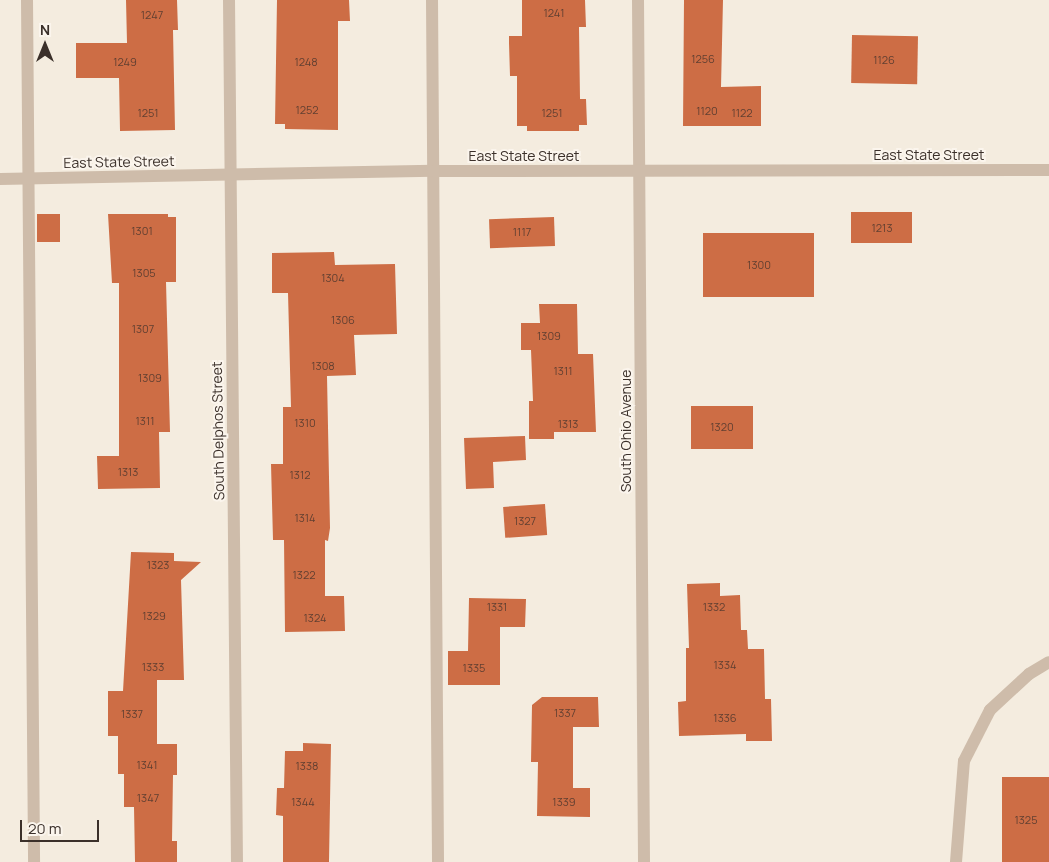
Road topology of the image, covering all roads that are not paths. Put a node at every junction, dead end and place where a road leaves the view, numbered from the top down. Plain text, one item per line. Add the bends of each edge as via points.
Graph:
1 (27, 0) edge
2 (229, 0) edge
3 (432, 0) edge
4 (638, 0) edge
5 (1049, 170) edge
6 (433, 171) junction
7 (640, 171) junction
8 (230, 174) junction
9 (0, 179) edge
10 (28, 179) junction
11 (1049, 662) edge
12 (34, 862) edge
13 (237, 862) edge
14 (438, 862) edge
15 (644, 862) edge
16 (956, 862) edge

1 - 10 street
2 - 8 street, South Delphos Street
3 - 6 street
4 - 7 street, South Ohio Avenue
5 - 7 street, East State Street
6 - 7 street, East State Street
6 - 8 street, East State Street
6 - 14 street
7 - 15 street, South Ohio Avenue
8 - 10 street, East State Street
8 - 13 street, South Delphos Street
9 - 10 street, East State Street
10 - 12 street
11 - 16 street via 1028,674 990,710 964,761

